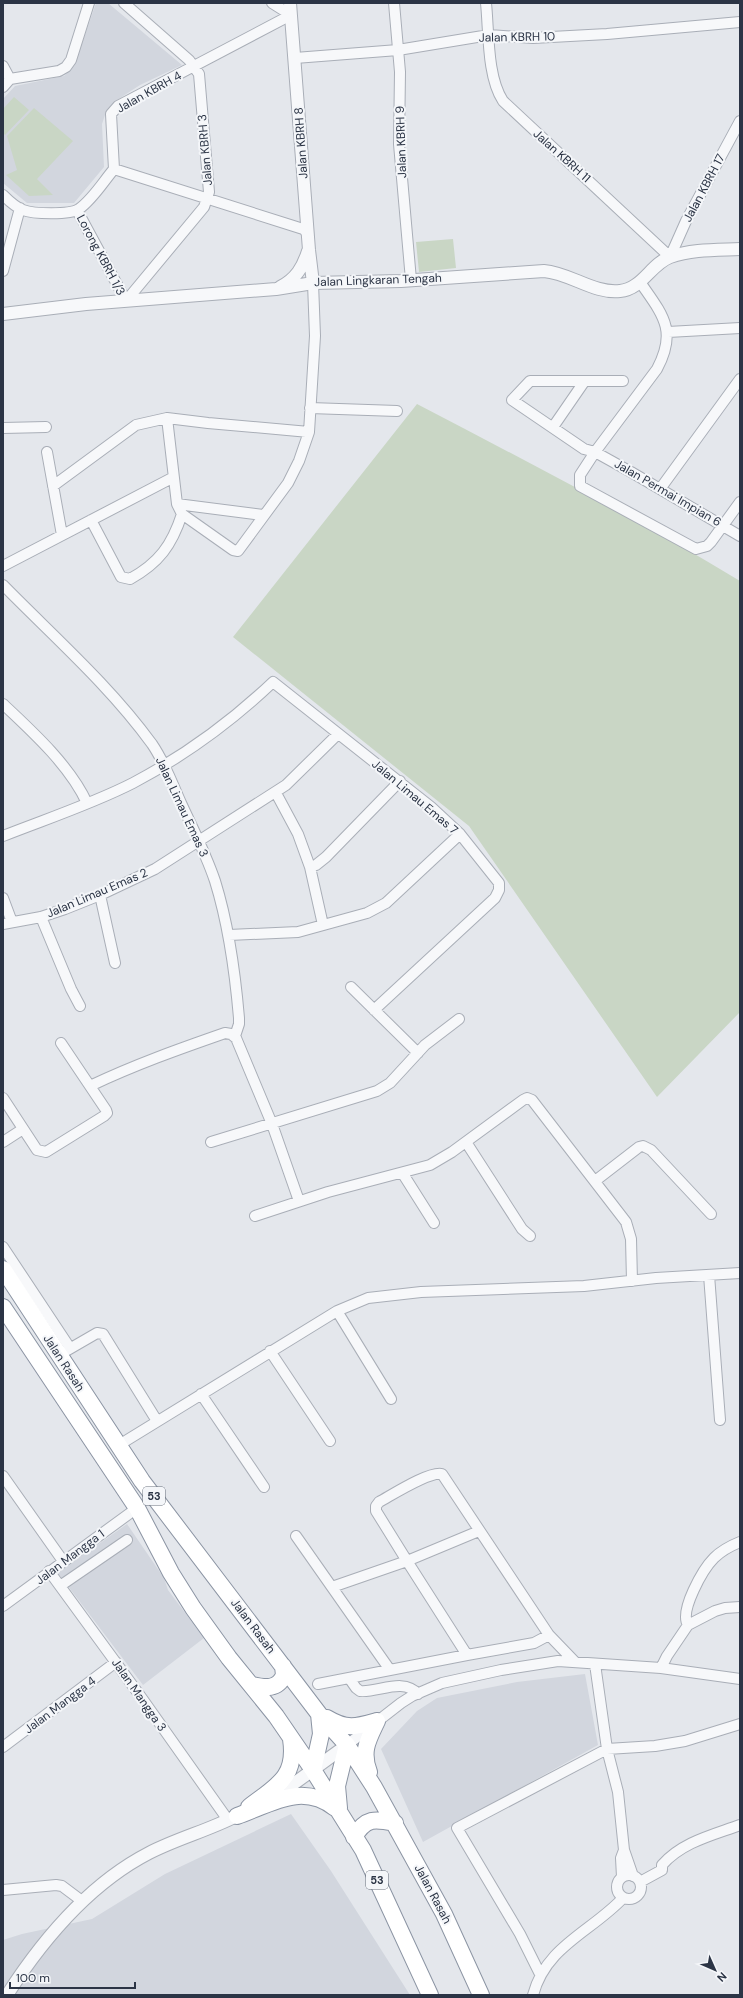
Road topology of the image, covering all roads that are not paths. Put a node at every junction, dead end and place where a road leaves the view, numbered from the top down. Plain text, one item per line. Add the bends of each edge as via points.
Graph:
1 (89, 3) edge
2 (124, 3) edge
3 (272, 3) edge
4 (290, 3) edge
5 (394, 3) edge
6 (486, 3) edge
7 (291, 15) junction
8 (740, 22) edge
9 (489, 35) junction
10 (398, 50) junction
11 (295, 58) junction
12 (3, 66) edge
13 (194, 67) junction
14 (6, 83) edge
15 (740, 121) edge
16 (114, 169) junction
17 (3, 195) edge
18 (207, 198) junction
19 (20, 208) junction
20 (77, 210) junction
21 (308, 233) junction
22 (740, 249) edge
23 (309, 250) junction
24 (670, 257) junction
25 (3, 271) edge
26 (411, 280) junction
27 (640, 282) junction
28 (313, 283) junction
29 (276, 289) junction
30 (126, 301) junction
31 (3, 314) edge
32 (740, 328) edge
33 (668, 332) junction
34 (740, 379) edge
35 (623, 380) dead end
36 (584, 382) junction
37 (310, 408) junction
38 (397, 411) dead end
39 (167, 418) junction
40 (46, 427) dead end
41 (553, 427) junction
42 (3, 428) edge
43 (309, 432) junction
44 (47, 452) dead end
45 (595, 452) junction
46 (172, 478) junction
47 (53, 486) junction
48 (660, 489) junction
49 (740, 502) edge
50 (177, 504) junction
51 (182, 514) junction
52 (263, 515) junction
53 (92, 520) junction
54 (723, 526) junction
55 (62, 535) junction
56 (740, 536) edge
57 (3, 566) edge
58 (3, 585) edge
59 (3, 704) edge
60 (338, 734) junction
61 (165, 765) junction
62 (400, 781) junction
63 (276, 793) junction
64 (87, 803) junction
65 (460, 834) junction
66 (3, 836) edge
67 (199, 841) junction
68 (310, 867) junction
69 (100, 895) junction
70 (3, 898) edge
71 (41, 917) junction
72 (7, 923) edge
73 (323, 925) junction
74 (229, 935) junction
75 (115, 963) dead end
76 (351, 987) dead end
77 (80, 1006) dead end
78 (374, 1010) junction
79 (459, 1019) dead end
80 (234, 1036) junction
81 (61, 1043) dead end
82 (418, 1053) junction
83 (90, 1086) junction
84 (3, 1098) edge
85 (272, 1124) junction
86 (23, 1130) junction
87 (3, 1142) edge
88 (211, 1142) dead end
89 (466, 1142) junction
90 (403, 1174) junction
91 (595, 1181) junction
92 (299, 1201) junction
93 (711, 1214) dead end
94 (255, 1216) dead end
95 (434, 1223) dead end
96 (530, 1236) dead end
97 (3, 1247) edge
98 (3, 1270) edge
99 (740, 1273) edge
100 (709, 1275) junction
101 (632, 1281) junction
102 (3, 1307) edge
103 (337, 1311) junction
104 (270, 1351) junction
105 (65, 1352) junction
106 (201, 1394) junction
107 (391, 1399) dead end
108 (720, 1420) dead end
109 (157, 1421) junction
110 (330, 1441) dead end
111 (119, 1446) junction
112 (3, 1476) edge
113 (264, 1487) dead end
114 (136, 1508) junction
115 (479, 1531) junction
116 (296, 1536) dead end
117 (127, 1540) dead end
118 (740, 1542) edge
119 (63, 1561) junction
120 (407, 1561) junction
121 (49, 1571) junction
122 (60, 1586) junction
123 (332, 1587) junction
124 (3, 1606) edge
125 (740, 1607) edge
126 (688, 1625) junction
127 (549, 1635) junction
128 (467, 1655) junction
129 (116, 1662) junction
130 (575, 1662) junction
131 (595, 1664) junction
132 (283, 1666) junction
133 (661, 1668) junction
134 (390, 1670) junction
135 (349, 1678) junction
136 (740, 1680) edge
137 (318, 1684) dead end
138 (252, 1685) junction
139 (418, 1694) junction
140 (319, 1714) junction
141 (377, 1721) junction
142 (740, 1724) edge
143 (290, 1737) junction
144 (347, 1745) junction
145 (3, 1747) edge
146 (607, 1749) junction
147 (313, 1770) junction
148 (374, 1787) junction
149 (339, 1812) junction
150 (232, 1818) junction
151 (395, 1823) junction
152 (740, 1825) edge
153 (354, 1837) junction
154 (624, 1850) junction
155 (622, 1877) junction
156 (637, 1879) junction
157 (3, 1890) edge
158 (623, 1898) junction
159 (82, 1901) junction
160 (540, 1974) junction
161 (10, 1993) edge
162 (430, 1995) edge
163 (481, 1995) edge
164 (532, 1995) edge

1 - 14 street via 71,60 66,68
2 - 13 street, Jalan KBRH 3
3 - 7 street
4 - 7 street, Jalan KBRH 8
5 - 10 street, Jalan KBRH 9
6 - 9 street, Jalan KBRH 11
7 - 11 street, Jalan KBRH 8
7 - 13 street, Jalan KBRH 4
8 - 9 street, Jalan KBRH 10 via 534,38
9 - 10 street, Jalan KBRH 10
9 - 24 street, Jalan KBRH 11 via 493,80 503,102
10 - 11 street, Jalan KBRH 10
10 - 26 street, Jalan KBRH 9 via 399,137
11 - 21 street, Jalan KBRH 8
12 - 14 street
13 - 16 street, Jalan KBRH 4 via 118,106 111,114
13 - 18 street, Jalan KBRH 3 via 199,74 209,192
15 - 24 street, Jalan KBRH 17 via 686,221
16 - 18 street
16 - 20 street
17 - 19 street
18 - 21 street via 303,229
18 - 30 street, Jalan KBRH 3 via 204,207
19 - 20 street via 68,213
19 - 25 street
20 - 30 street, Lorong KBRH 1/3
21 - 23 street, Jalan KBRH 8
22 - 24 street, Jalan Lingkaran Tengah via 690,252
23 - 28 street, Jalan KBRH 8
23 - 29 street via 298,274
24 - 27 street, Jalan Lingkaran Tengah
26 - 27 street, Jalan Lingkaran Tengah via 544,271 556,272 596,287 616,291
26 - 28 street, Jalan Lingkaran Tengah
27 - 33 street via 661,313
28 - 29 street, Jalan Lingkaran Tengah
28 - 37 street via 315,336
29 - 30 street, Jalan Lingkaran Tengah
30 - 31 street, Jalan Lingkaran Tengah
32 - 33 street
33 - 45 street via 664,354 657,369
34 - 48 street
35 - 36 street
36 - 41 street
36 - 41 street, Jalan Permai Impian 6 via 530,381 512,400
37 - 38 street
37 - 43 street
39 - 43 street
39 - 46 street
39 - 47 street via 136,425
40 - 42 street
41 - 45 street, Jalan Permai Impian 6 via 584,449
43 - 52 street via 288,483
44 - 47 street
45 - 48 street, Jalan Permai Impian 6
45 - 54 street via 580,475 580,486 585,490 696,549 707,546
46 - 50 street
46 - 53 street
47 - 55 street
48 - 54 street, Jalan Permai Impian 6
49 - 54 street
50 - 51 street
50 - 52 street
51 - 52 street via 238,551
51 - 53 street via 177,529 161,556 143,572 130,579 121,577
53 - 55 street
54 - 56 street, Jalan Permai Impian 6
55 - 57 street
58 - 61 street, Jalan Limau Emas 3 via 98,680 152,744
59 - 64 street via 35,734 70,776
60 - 61 street, Jalan Limau Emas 7 via 274,682 234,718
60 - 62 street, Jalan Limau Emas 7
60 - 63 street, Jalan Limau Emas 2
61 - 64 street via 132,784
61 - 67 street, Jalan Limau Emas 3
62 - 65 street, Jalan Limau Emas 7
62 - 68 street via 321,861
63 - 67 street, Jalan Limau Emas 2
63 - 68 street via 298,834
64 - 66 street
65 - 73 street via 386,903 368,913
65 - 78 street, Jalan Limau Emas 7 via 499,883 499,890 495,898
67 - 69 street, Jalan Limau Emas 2 via 155,869
67 - 74 street, Jalan Limau Emas 3 via 215,880
68 - 73 street
69 - 71 street, Jalan Limau Emas 2
69 - 75 street
70 - 72 street
71 - 72 street, Jalan Limau Emas 2
71 - 77 street
73 - 74 street via 284,933
74 - 80 street, Jalan Limau Emas 3 via 236,972 239,1018
76 - 78 street
78 - 82 street
79 - 82 street
80 - 83 street via 226,1033 175,1050
80 - 85 street
81 - 83 street
82 - 85 street via 390,1083 377,1091
83 - 86 street via 106,1110 104,1116 46,1152 37,1150
84 - 86 street
85 - 88 street
85 - 92 street
86 - 87 street
89 - 90 street via 430,1165
89 - 91 street via 527,1098 532,1100
89 - 96 street via 522,1229
90 - 92 street
90 - 95 street
91 - 93 street via 643,1146 651,1150
91 - 101 street via 620,1212 630,1232
92 - 94 street
97 - 105 street
98 - 105 highway, Jalan Rasah / 53
99 - 100 street
100 - 101 street
100 - 108 street
101 - 103 street via 584,1286 421,1292 368,1298
102 - 114 highway, Jalan Rasah / 53
103 - 104 street
103 - 107 street
104 - 106 street
104 - 110 street
105 - 109 street via 97,1334 105,1336
105 - 111 highway, Jalan Rasah / 53
106 - 109 street
106 - 113 street
109 - 111 street
111 - 132 highway, Jalan Rasah / 53 via 142,1481
112 - 119 street
114 - 119 street, Jalan Mangga 1
114 - 138 highway, Jalan Rasah / 53 via 190,1602 229,1658
115 - 120 street
115 - 120 street via 447,1479 442,1474 435,1474 379,1502 376,1506 376,1511
115 - 127 street
116 - 123 street
117 - 122 street
118 - 126 street via 720,1552 703,1572 689,1603 686,1618
119 - 121 street, Jalan Mangga 1
120 - 123 street
120 - 128 street
121 - 122 street, Jalan Mangga 3
121 - 124 street, Jalan Mangga 1
122 - 129 street, Jalan Mangga 3
123 - 134 street
125 - 126 street via 715,1611
126 - 133 street
127 - 128 street via 534,1643
127 - 130 street
128 - 134 street
129 - 145 street, Jalan Mangga 4
129 - 150 street, Jalan Mangga 3
130 - 131 street
130 - 139 street via 558,1661 501,1670 442,1683
131 - 133 street
131 - 146 street
132 - 138 highway via 284,1675 278,1684 268,1688
132 - 140 highway, Jalan Rasah / 53
133 - 136 street
134 - 135 street
135 - 137 street
135 - 139 street via 360,1691 396,1686 411,1689
138 - 143 highway, Jalan Rasah / 53
139 - 141 street via 400,1703
140 - 141 highway via 349,1728
140 - 144 highway, Jalan Rasah / 53
140 - 147 highway via 321,1734
141 - 144 street
141 - 148 highway via 368,1740 365,1761
142 - 146 street via 685,1741
143 - 147 highway, Jalan Rasah / 53
143 - 150 highway via 292,1764 283,1780
144 - 147 street
144 - 148 highway, Jalan Rasah / 53
144 - 149 highway via 337,1786
146 - 154 street via 618,1792
146 - 160 street via 457,1828 520,1934
147 - 149 highway, Jalan Rasah / 53
147 - 150 street via 292,1785
148 - 151 highway, Jalan Rasah / 53
149 - 150 highway via 325,1800 302,1794
149 - 153 highway, Jalan Rasah / 53
150 - 159 street via 148,1854 105,1880
151 - 153 highway via 369,1821
151 - 163 highway, Jalan Rasah / 53 via 444,1914
152 - 156 street via 678,1850 662,1865 662,1870
153 - 162 highway, Jalan Rasah / 53 via 363,1850
154 - 155 street via 621,1858
154 - 156 street
155 - 156 street via 626,1875
155 - 158 street via 617,1888
156 - 158 street via 642,1888 639,1896
157 - 159 street via 56,1885 62,1886
158 - 160 street via 563,1947 549,1960
159 - 161 street via 30,1962
160 - 164 street

